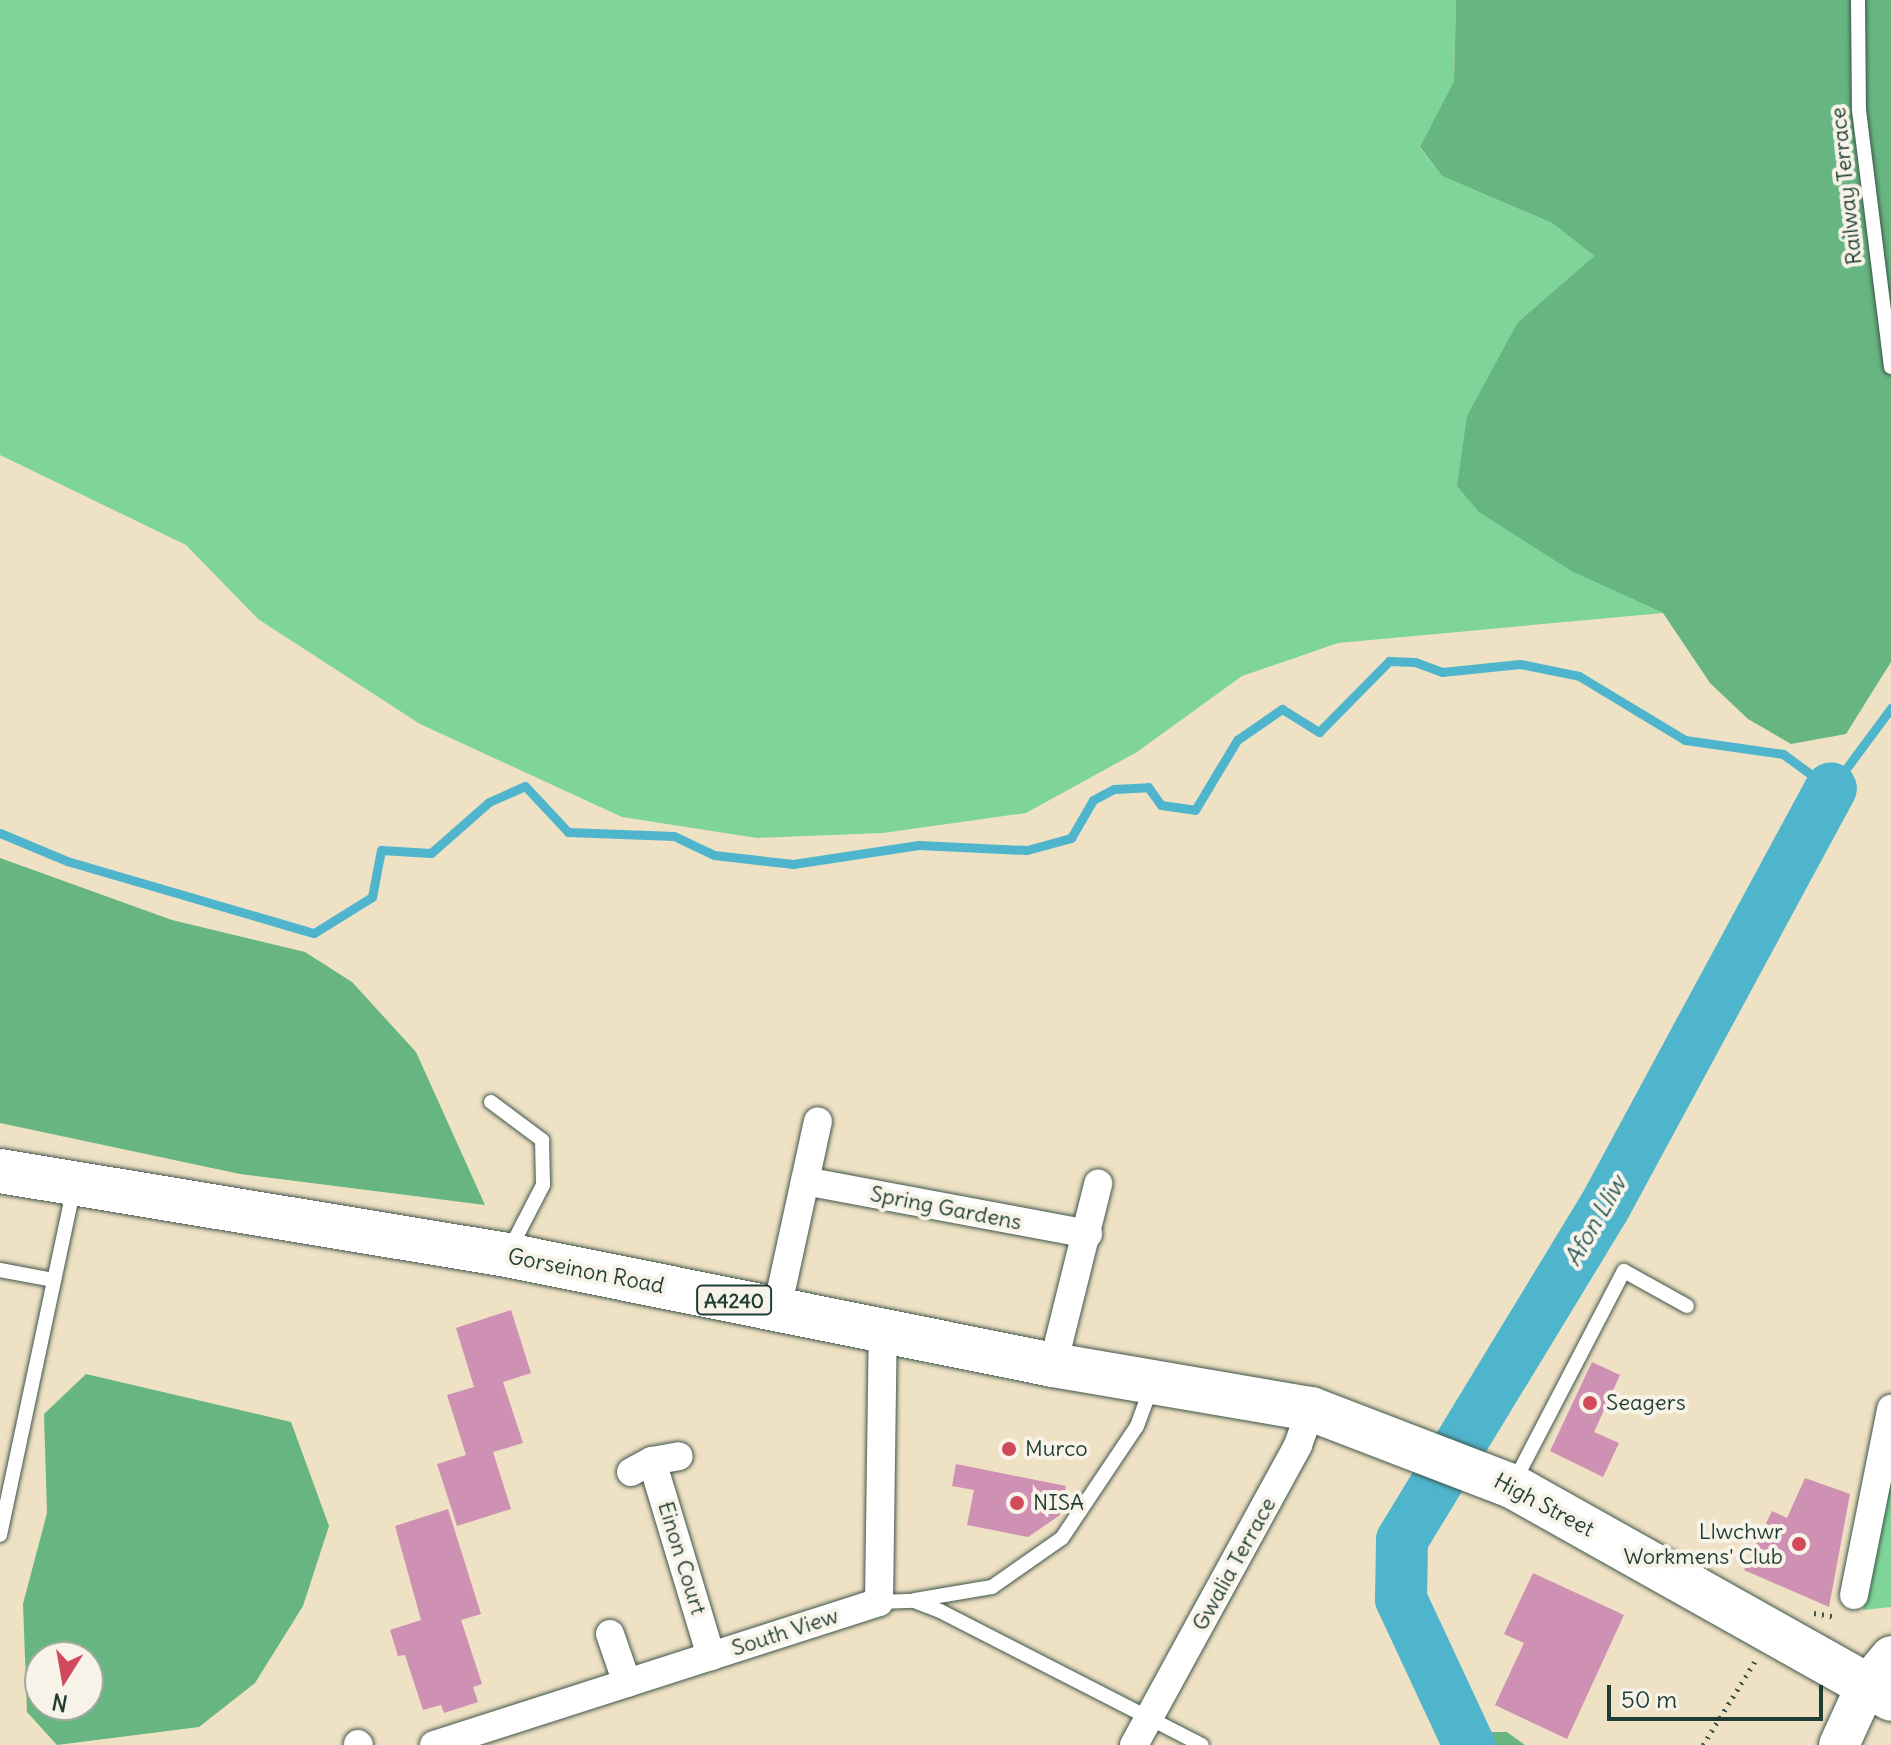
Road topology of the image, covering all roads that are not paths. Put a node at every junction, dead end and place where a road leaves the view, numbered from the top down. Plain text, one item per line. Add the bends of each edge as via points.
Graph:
1 (1858, 0) edge
2 (1891, 367) edge
3 (491, 1102) dead end
4 (818, 1121) dead end
5 (0, 1171) edge
6 (805, 1181) junction
7 (75, 1184) junction
8 (1098, 1184) dead end
9 (1088, 1234) junction
10 (507, 1255) junction
11 (0, 1270) edge
12 (54, 1280) junction
13 (1687, 1306) dead end
14 (777, 1309) junction
15 (883, 1332) junction
16 (1053, 1365) junction
17 (1153, 1384) junction
18 (1311, 1409) junction
19 (1891, 1409) edge
20 (654, 1463) dead end
21 (1502, 1482) junction
22 (0, 1535) edge
23 (1854, 1595) dead end
24 (914, 1601) junction
25 (879, 1602) junction
26 (610, 1634) dead end
27 (711, 1656) junction
28 (1883, 1680) edge
29 (627, 1683) junction
30 (1150, 1717) junction
31 (434, 1745) edge
32 (1134, 1745) edge
33 (1202, 1745) edge
34 (1839, 1745) edge

1 - 2 lane, Railway Terrace via 1859,110
3 - 10 lane via 542,1140 543,1185
4 - 6 street
5 - 7 main road, Gorseinon Road / A4240
6 - 9 street, Spring Gardens
6 - 14 street
7 - 10 main road, Gorseinon Road / A4240
7 - 12 lane
8 - 9 street
9 - 16 street
10 - 14 main road, Gorseinon Road / A4240
11 - 12 lane
12 - 22 lane
13 - 21 lane via 1624,1271
14 - 15 main road, Gorseinon Road / A4240
15 - 16 main road, Gorseinon Road / A4240
15 - 25 street
16 - 17 main road, Gorseinon Road / A4240
17 - 18 main road, Gorseinon Road / A4240
17 - 24 lane via 1137,1426 1062,1538 992,1587
18 - 21 main road, High Street / A4240
18 - 30 street, Gwalia Terrace via 1298,1445
19 - 23 street
20 - 27 street, Einon Court
21 - 28 main road, High Street / A4240
24 - 25 lane
24 - 30 lane
25 - 27 street, South View
26 - 29 street
27 - 29 street, South View
28 - 34 street
29 - 31 street, South View
30 - 32 street, Gwalia Terrace
30 - 33 lane

